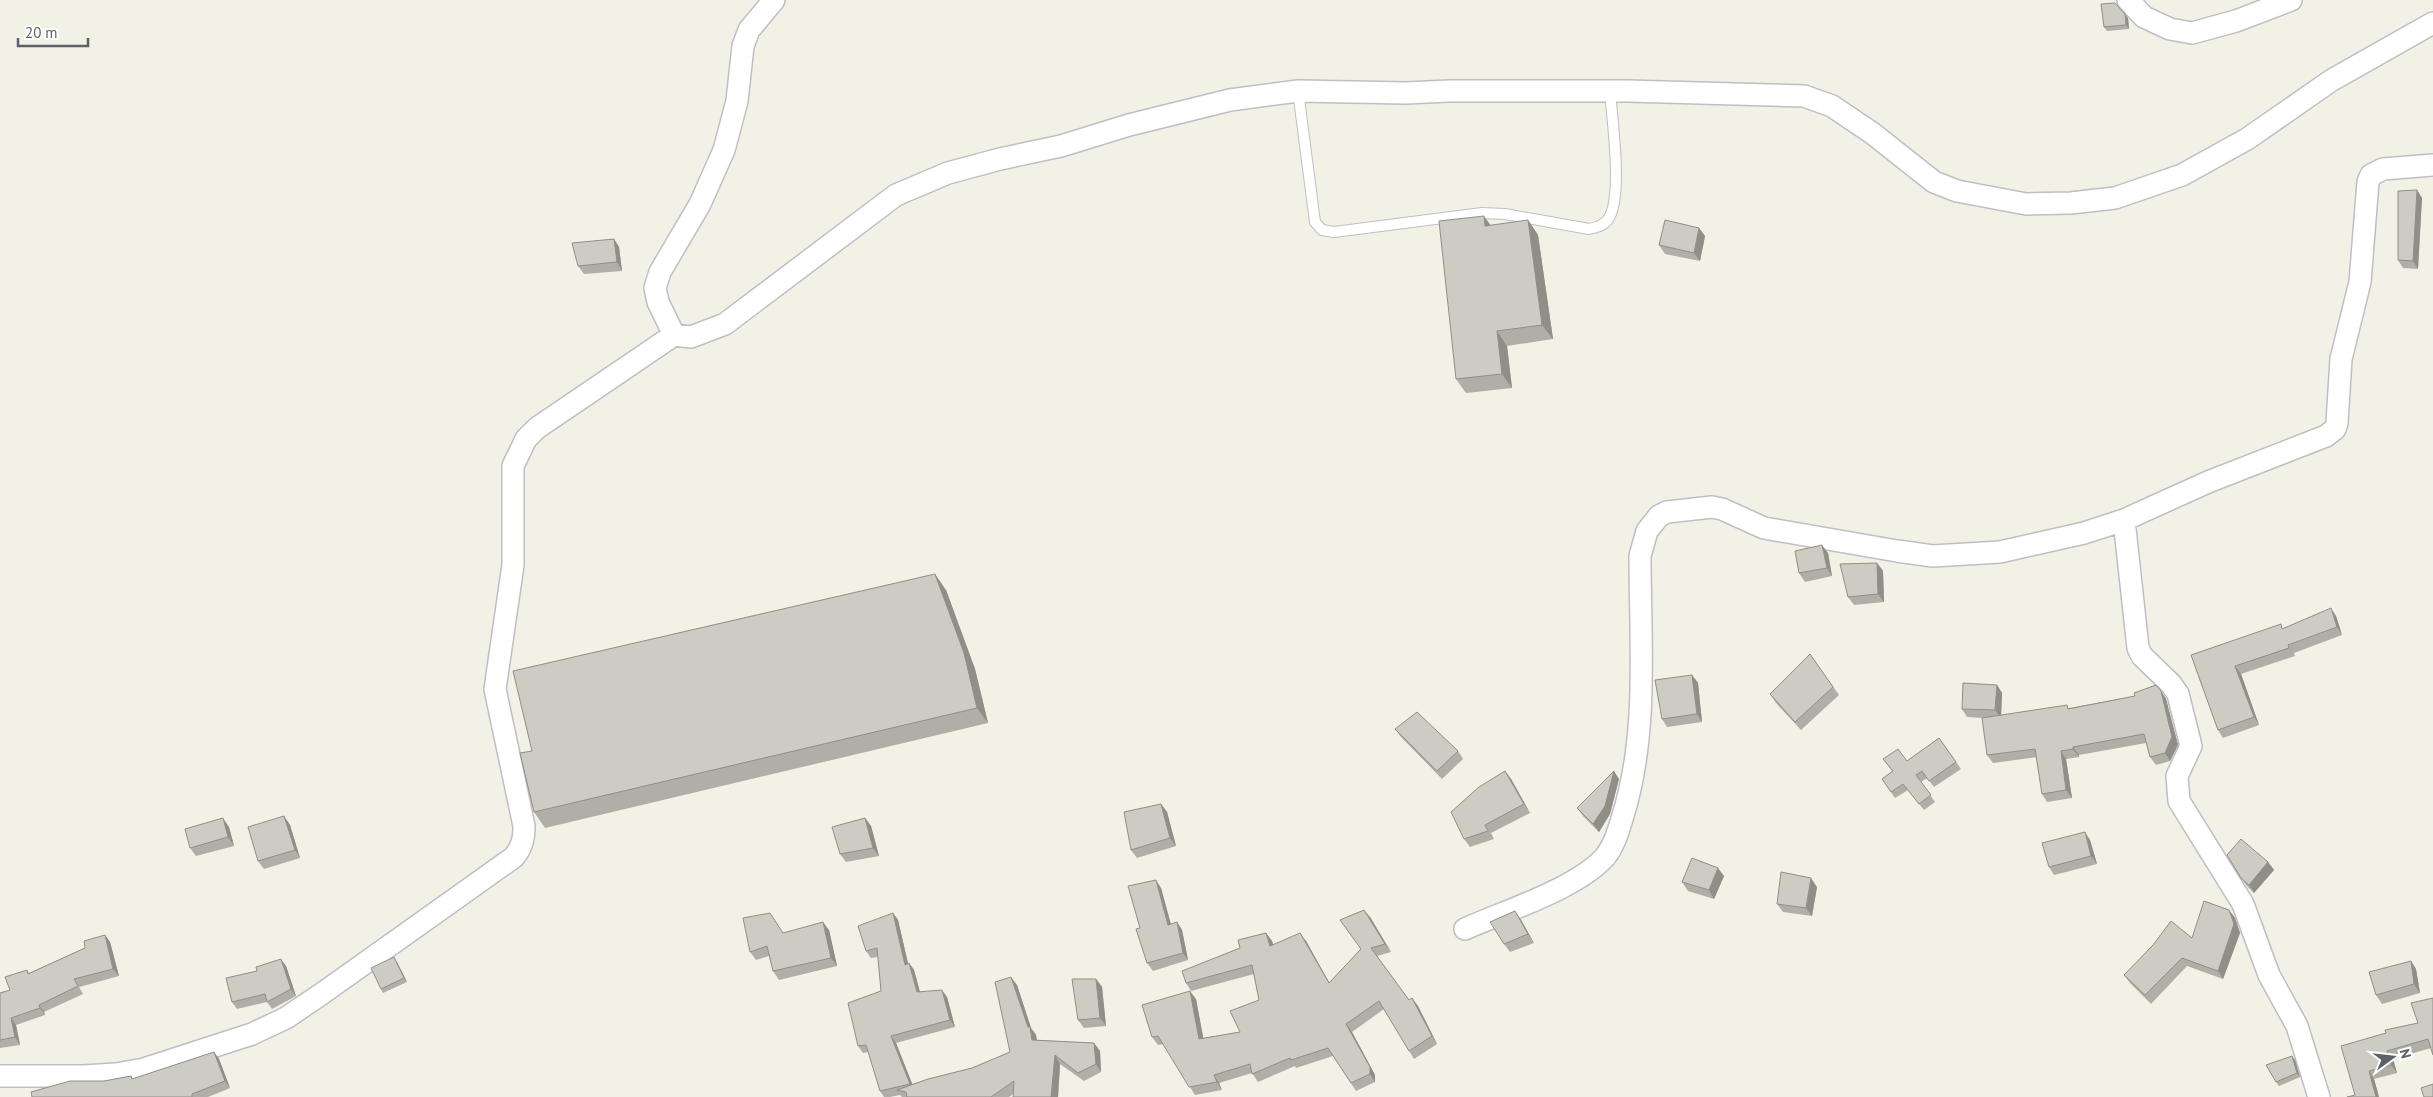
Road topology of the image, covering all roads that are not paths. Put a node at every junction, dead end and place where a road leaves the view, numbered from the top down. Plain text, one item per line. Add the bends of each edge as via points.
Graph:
1 (774, 0) edge
2 (2128, 0) edge
3 (2291, 0) edge
4 (2433, 23) edge
5 (1298, 91) junction
6 (1610, 91) junction
7 (2433, 165) edge
8 (674, 335) junction
9 (2124, 520) junction
10 (1465, 929) dead end
11 (0, 1076) edge
12 (2319, 1097) edge

1 - 8 street via 749,30 743,46 737,101 724,150 700,204 660,272 655,288
2 - 3 street via 2144,17 2170,29 2192,33 2236,21
4 - 6 street via 2332,80 2247,140 2182,176 2116,198 2071,203 2026,204 1957,191 1934,182 1832,106 1804,96
5 - 6 street via 1406,94
5 - 6 lane via 1315,222 1322,230 1334,232 1482,213 1589,229 1601,226 1612,211 1614,191
5 - 8 street via 1230,100 1061,146 948,172 896,195 725,324 691,337
7 - 9 street via 2376,171 2368,182 2360,282 2341,359 2335,429 2326,436 2208,482
8 - 11 street via 537,428 526,439 513,466 512,565 495,689 524,826 521,848 514,857 286,1018 252,1034 162,1064 116,1074
9 - 10 street via 2019,549 1969,556 1933,556 1764,528 1712,507 1667,512 1659,516 1647,531 1640,556 1640,722 1631,790 1616,840 1606,856 1560,888
9 - 12 street via 2138,648 2175,688 2191,746 2177,776 2179,801 2243,904 2269,975 2297,1026

